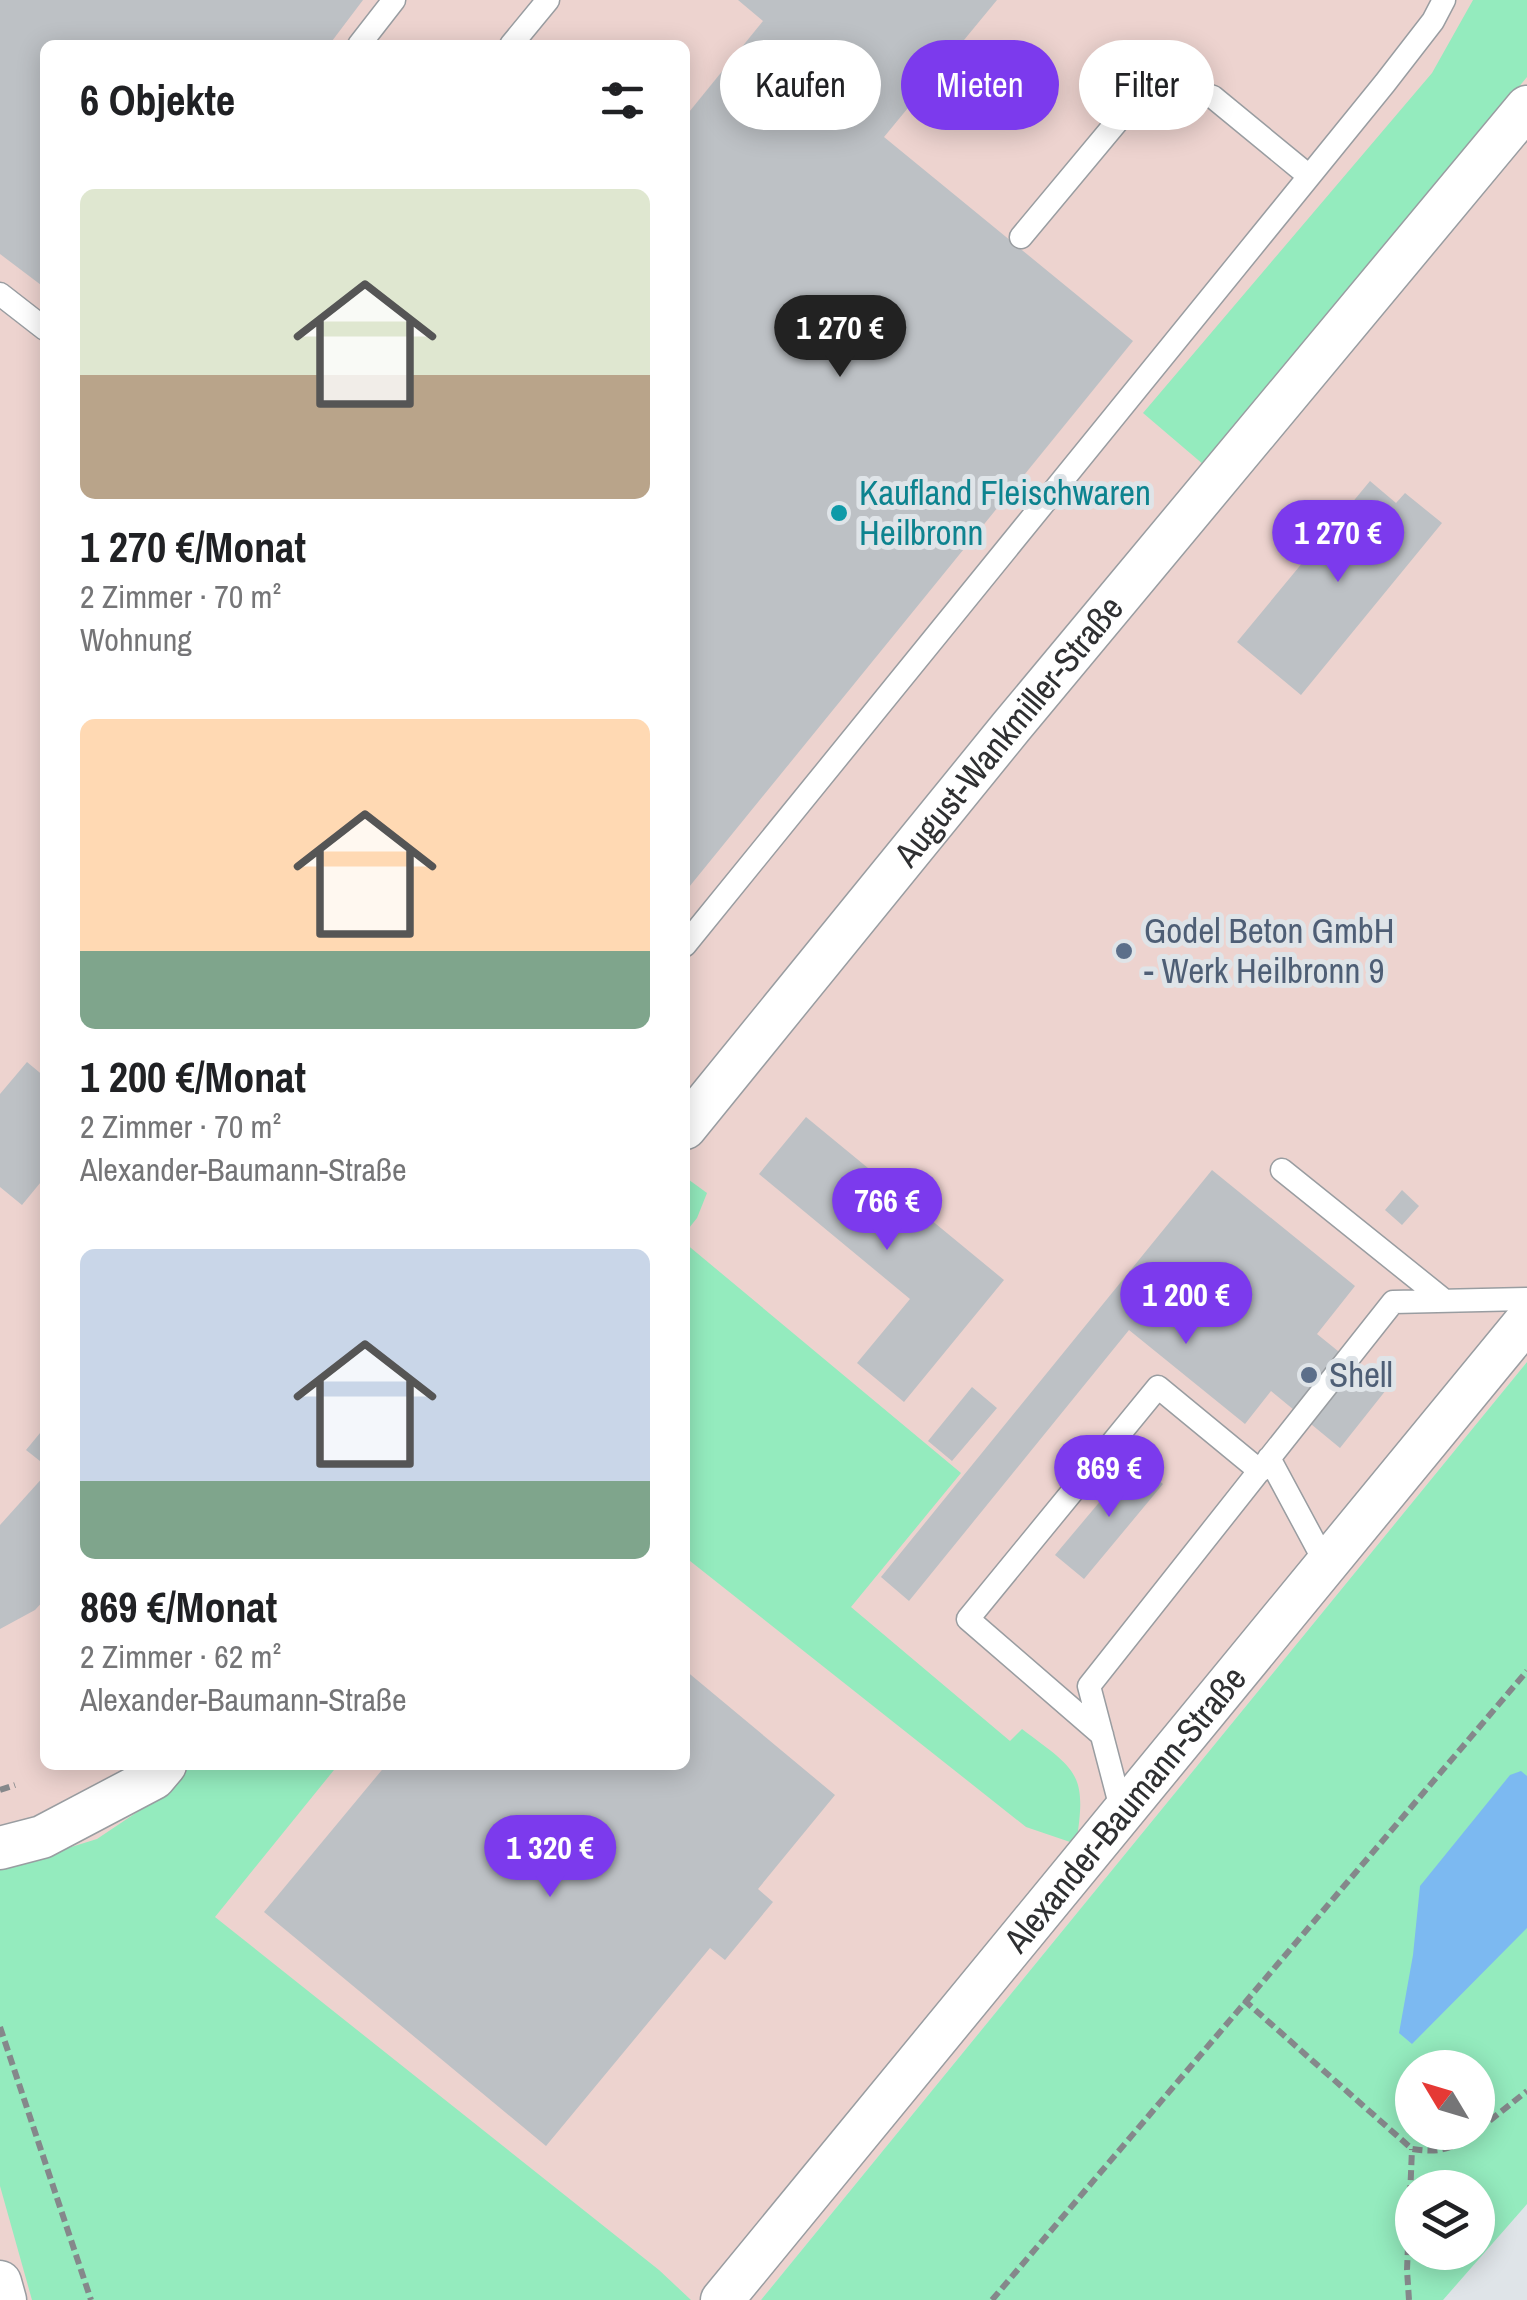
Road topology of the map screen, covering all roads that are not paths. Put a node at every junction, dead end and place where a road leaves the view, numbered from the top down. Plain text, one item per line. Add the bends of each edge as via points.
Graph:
1 (394, 0) edge
2 (548, 0) edge
3 (1444, 0) edge
4 (363, 40) edge
5 (515, 40) edge
6 (1527, 107) edge
7 (1309, 176) junction
8 (1020, 237) dead end
9 (0, 294) edge
10 (40, 325) edge
11 (690, 939) edge
12 (690, 1122) edge
13 (1282, 1170) dead end
14 (1527, 1299) edge
15 (1445, 1301) junction
16 (1527, 1320) edge
17 (1264, 1464) junction
18 (1326, 1564) junction
19 (1102, 1735) junction
20 (161, 1770) edge
21 (1122, 1812) junction
22 (0, 1848) edge
23 (0, 2282) edge
24 (5, 2300) edge
25 (722, 2300) edge

1 - 4 lane
2 - 5 lane
3 - 7 lane
6 - 12 street, August-Wankmiller-Straße
7 - 8 lane via 1213,97 1184,87 1158,90 1132,105
7 - 11 lane
9 - 10 lane
13 - 15 lane
14 - 15 lane
15 - 17 lane via 1393,1302
16 - 18 street, Alexander-Baumann-Straße
17 - 18 lane
17 - 19 lane via 1089,1686
17 - 19 lane via 1158,1387 968,1618
18 - 21 street, Alexander-Baumann-Straße
19 - 21 lane
20 - 22 street via 42,1838
21 - 25 street, Alexander-Baumann-Straße
23 - 24 street

